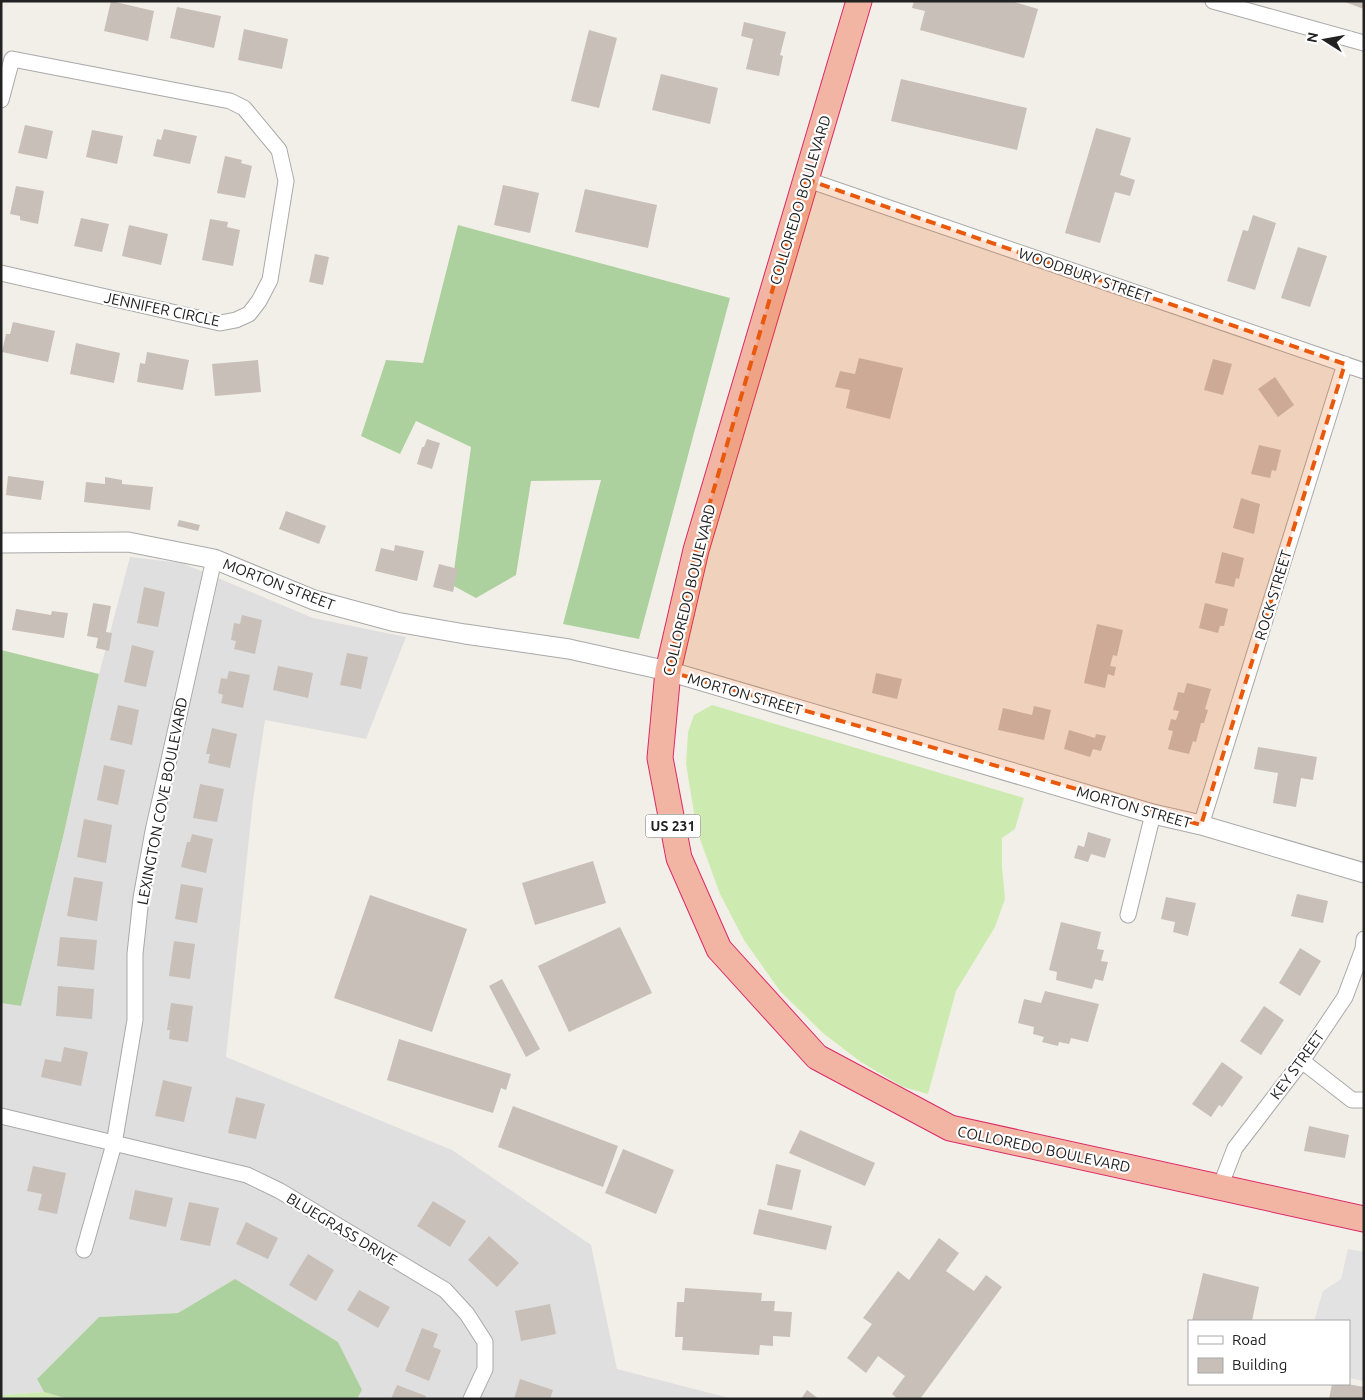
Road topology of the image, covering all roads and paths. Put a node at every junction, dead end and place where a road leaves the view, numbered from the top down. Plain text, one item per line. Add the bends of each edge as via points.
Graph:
1 (859, 1) edge
2 (1213, 1) edge
3 (1364, 43) edge
4 (7, 57) edge
5 (1, 100) edge
6 (805, 179) junction
7 (1, 273) edge
8 (1345, 364) junction
9 (1364, 371) edge
10 (1, 543) edge
11 (214, 560) junction
12 (668, 671) junction
13 (1153, 814) junction
14 (1201, 826) junction
15 (1364, 873) edge
16 (1128, 915) dead end
17 (1364, 939) edge
18 (1302, 1062) junction
19 (1364, 1100) edge
20 (2, 1116) edge
21 (114, 1144) junction
22 (1220, 1186) junction
23 (1364, 1219) edge
24 (84, 1250) dead end
25 (471, 1399) edge

1 - 6 highway, COLLOREDO BOULEVARD / US 231
2 - 3 street
4 - 5 street, JENNIFER CIRCLE
4 - 7 street, JENNIFER CIRCLE via 230,102 244,108 279,150 286,181 270,280 249,314 236,320 220,323
6 - 8 street, WOODBURY STREET
6 - 12 highway, COLLOREDO BOULEVARD / US 231 via 696,550
8 - 9 street, WOODBURY STREET
8 - 14 street, ROCK STREET
10 - 11 street, MORTON STREET via 128,542
11 - 12 street, MORTON STREET via 314,600 396,622 570,649
11 - 21 street, LEXINGTON COVE BOULEVARD via 141,898 135,954 135,1020
12 - 13 street, MORTON STREET
12 - 22 highway, COLLOREDO BOULEVARD / US 231 via 660,758 678,858 719,949 817,1057 950,1128
13 - 14 street, MORTON STREET
13 - 16 street
14 - 15 street, MORTON STREET
17 - 18 street, KEY STREET via 1345,997
18 - 19 street via 1352,1100
18 - 22 street, KEY STREET via 1235,1148
20 - 21 street, BLUEGRASS DRIVE
21 - 24 street, LEXINGTON COVE BOULEVARD
21 - 25 street, BLUEGRASS DRIVE via 247,1175 280,1191 445,1290 486,1342 485,1369
22 - 23 highway, COLLOREDO BOULEVARD / US 231

